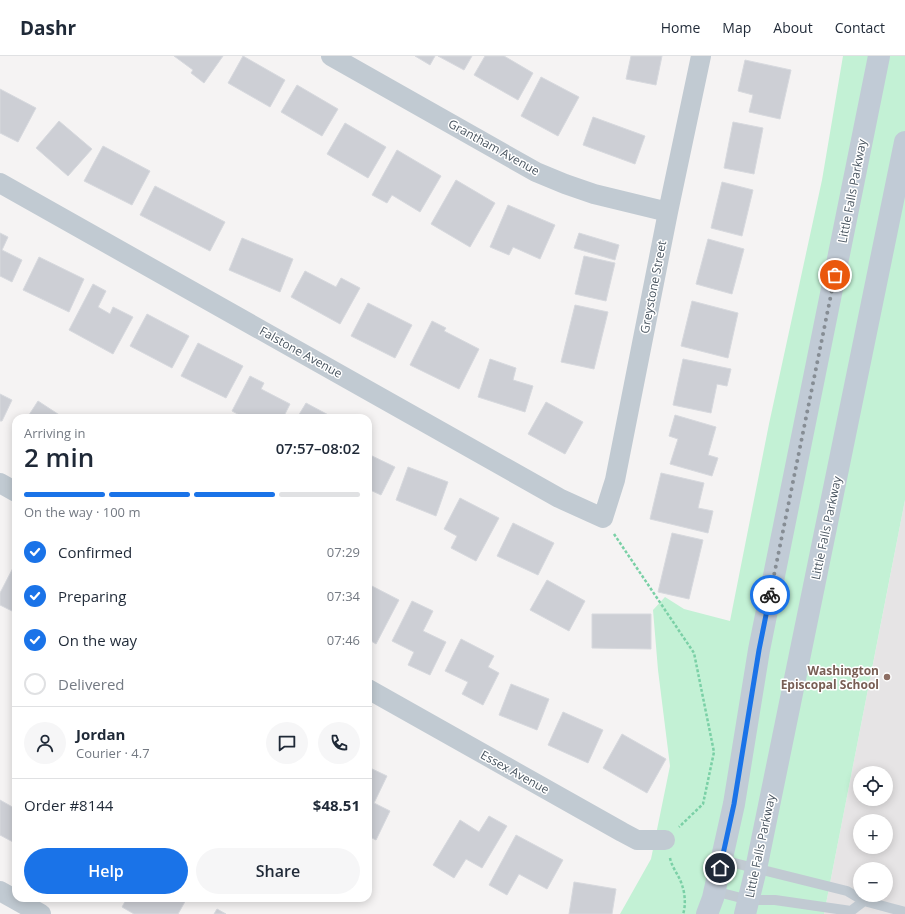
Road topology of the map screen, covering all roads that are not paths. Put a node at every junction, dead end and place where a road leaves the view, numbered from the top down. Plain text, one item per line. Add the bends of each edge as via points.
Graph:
1 (331, 56) edge
2 (700, 56) edge
3 (879, 56) edge
4 (905, 142) edge
5 (0, 183) edge
6 (668, 212) junction
7 (0, 483) edge
8 (12, 490) edge
9 (603, 518) joint
10 (372, 692) edge
11 (666, 840) road end
12 (722, 860) junction
13 (756, 869) junction
14 (0, 891) edge
15 (714, 891) junction
16 (853, 895) edge
17 (12, 898) edge
18 (20, 902) edge
19 (863, 902) edge
20 (868, 902) edge
21 (747, 907) edge
22 (905, 912) edge
23 (41, 914) edge
24 (707, 914) edge

1 - 6 street, Grantham Avenue via 536,172 594,194
2 - 6 street, Greystone Street
3 - 12 main road, Little Falls Parkway via 759,650 734,804
4 - 13 main road, Little Falls Parkway
5 - 9 street, Falstone Avenue via 559,498
6 - 9 street, Greystone Street via 615,480
7 - 8 street
10 - 11 street, Essex Avenue via 637,840
12 - 13 lane
12 - 15 main road, Little Falls Parkway
13 - 16 lane
13 - 21 main road, Little Falls Parkway
14 - 17 street
15 - 21 lane
15 - 24 main road, Little Falls Parkway
18 - 23 street
19 - 21 lane via 851,911 775,900
20 - 22 lane

